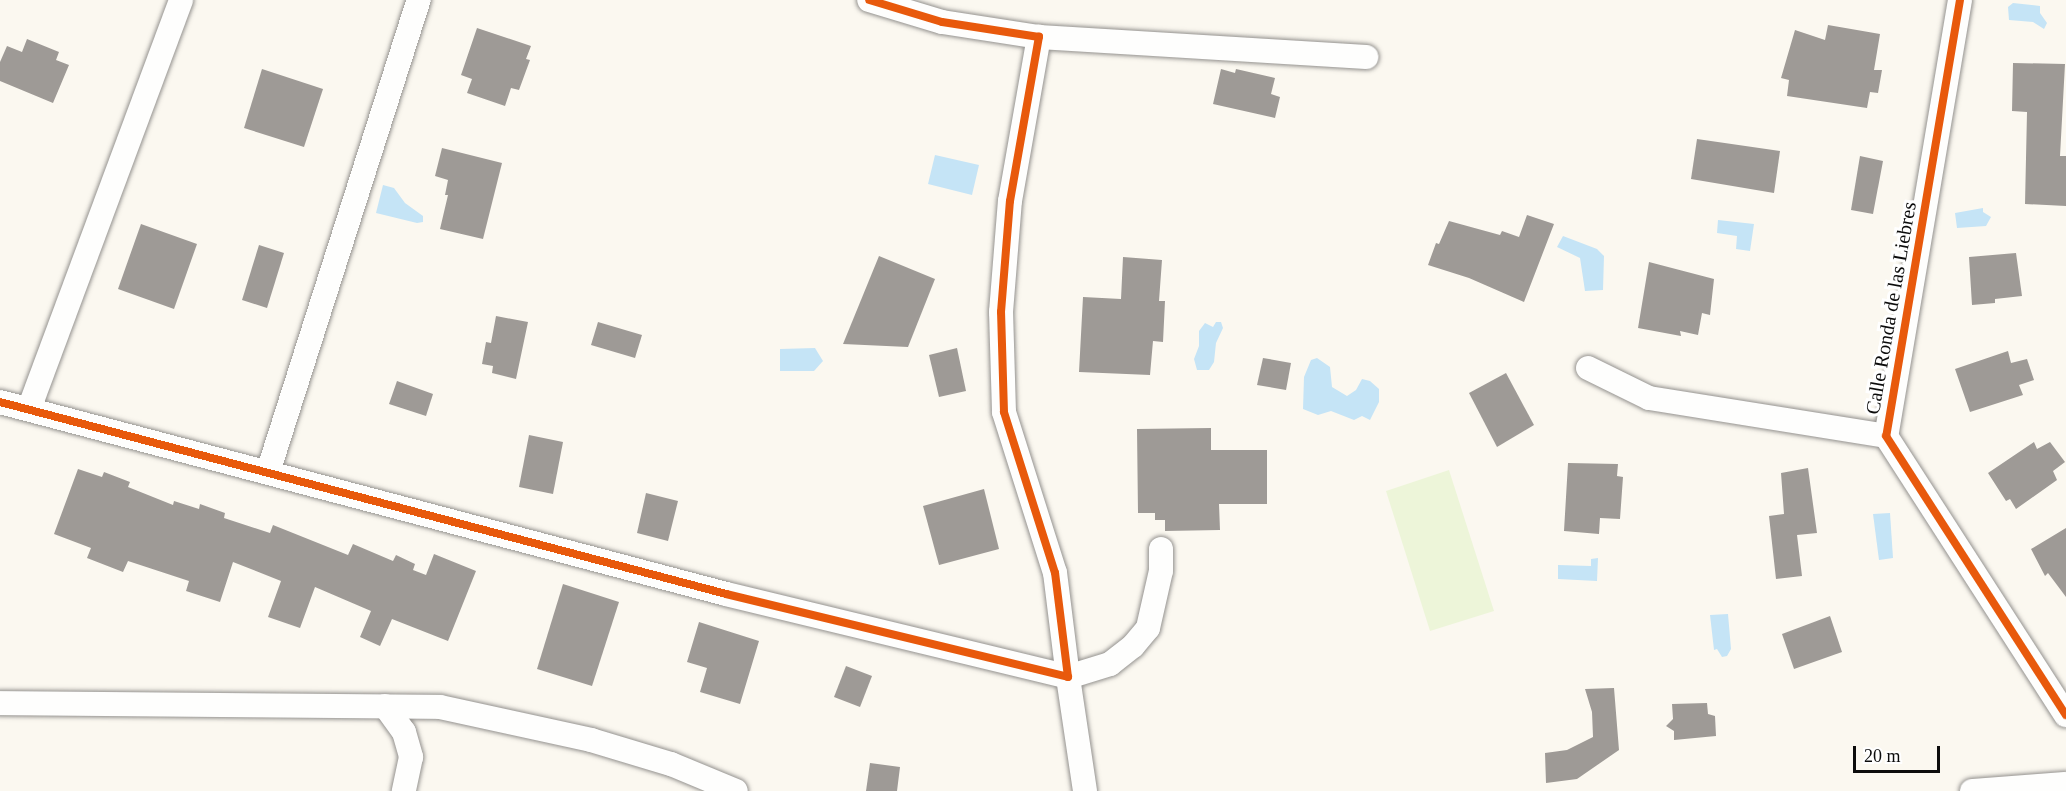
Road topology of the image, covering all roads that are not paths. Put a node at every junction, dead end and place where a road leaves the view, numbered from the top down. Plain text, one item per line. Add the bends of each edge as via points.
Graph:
1 (181, 0) edge
2 (418, 0) edge
3 (869, 0) edge
4 (1960, 0) edge
5 (1039, 37) junction
6 (1366, 57) dead end
7 (1588, 368) dead end
8 (0, 402) edge
9 (29, 409) junction
10 (1886, 436) junction
11 (268, 472) junction
12 (1161, 549) dead end
13 (1068, 677) junction
14 (0, 703) edge
15 (385, 706) junction
16 (2066, 715) edge
17 (2066, 784) edge
18 (404, 791) edge
19 (736, 791) edge
20 (1085, 791) edge
21 (1972, 791) edge

1 - 9 street
2 - 11 street
3 - 5 street via 942,22
4 - 10 street, Calle Ronda de las Liebres
5 - 6 street
5 - 13 street via 1010,201 1001,312 1004,412 1055,573
7 - 10 street, Calle Ronda de las Liebres via 1649,398
8 - 9 street
9 - 11 street
10 - 16 street, Calle Ronda de las Liebres
11 - 13 street via 726,594
12 - 13 street via 1161,571 1148,628 1110,664
13 - 20 street
14 - 15 street
15 - 18 street via 404,732 411,757
15 - 19 street via 440,707 591,740 671,764
17 - 21 street

